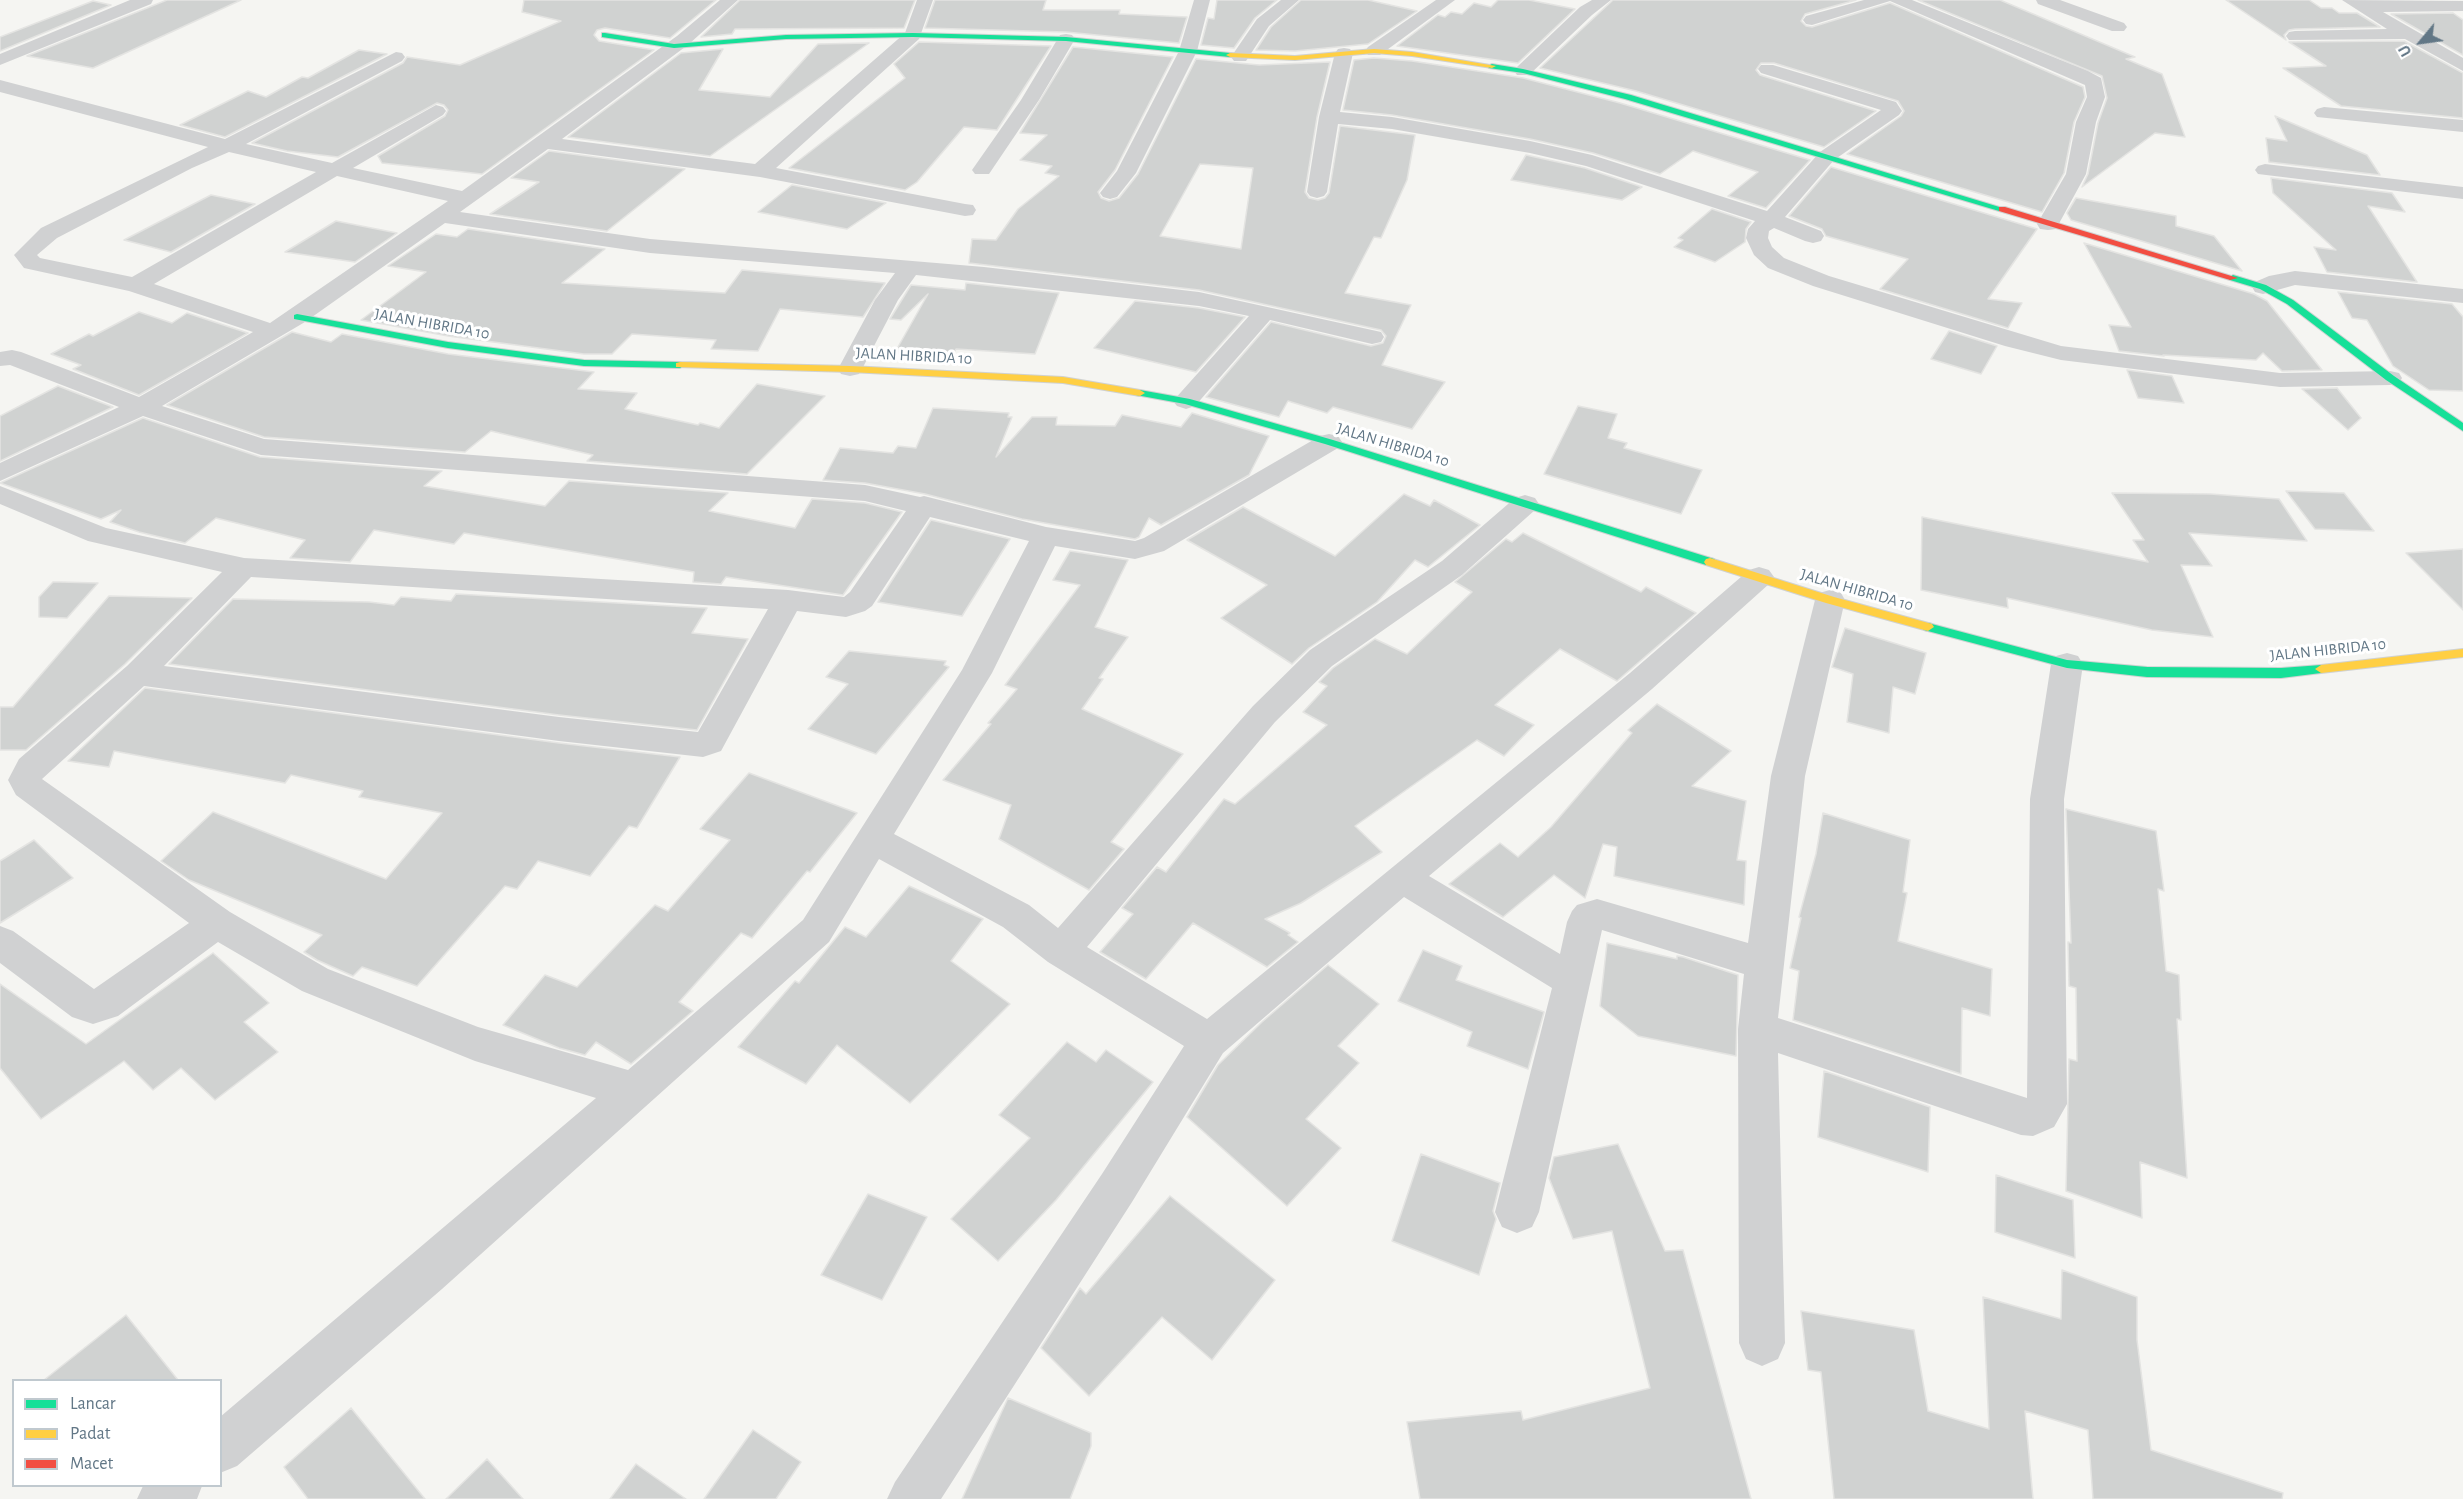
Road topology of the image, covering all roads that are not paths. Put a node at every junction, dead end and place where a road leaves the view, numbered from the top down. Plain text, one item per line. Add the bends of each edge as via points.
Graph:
1 (145, 0) edge
2 (730, 0) edge
3 (925, 0) edge
4 (1202, 0) edge
5 (1292, 0) edge
6 (1447, 0) edge
7 (1603, 0) edge
8 (1882, 0) edge
9 (1897, 0) edge
10 (2044, 0) edge
11 (2356, 3) edge
12 (2463, 6) edge
13 (1814, 12) dead end
14 (2118, 27) dead end
15 (605, 34) dead end
16 (2408, 34) junction
17 (913, 35) junction
18 (2295, 36) dead end
19 (1066, 39) junction
20 (674, 46) junction
21 (1188, 51) junction
22 (1374, 51) junction
23 (1344, 53) junction
24 (396, 57) dead end
25 (1240, 57) junction
26 (0, 60) edge
27 (2462, 65) edge
28 (1767, 69) dead end
29 (1523, 71) junction
30 (0, 86) edge
31 (436, 111) dead end
32 (2324, 113) dead end
33 (1329, 117) junction
34 (2463, 126) edge
35 (544, 143) junction
36 (227, 146) junction
37 (1827, 156) junction
38 (337, 170) junction
39 (982, 170) dead end
40 (2265, 170) dead end
41 (760, 171) junction
42 (1317, 192) dead end
43 (1110, 193) dead end
44 (2463, 193) edge
45 (464, 198) junction
46 (966, 210) dead end
47 (441, 216) junction
48 (1771, 219) junction
49 (2048, 224) junction
50 (1813, 236) dead end
51 (910, 268) junction
52 (135, 285) junction
53 (2263, 287) junction
54 (2463, 296) edge
55 (1265, 312) junction
56 (297, 317) junction
57 (272, 331) junction
58 (1372, 337) dead end
59 (0, 359) edge
60 (850, 369) junction
61 (2390, 378) junction
62 (1186, 400) junction
63 (141, 407) junction
64 (2463, 428) edge
65 (1329, 442) junction
66 (0, 473) edge
67 (0, 494) edge
68 (1526, 504) junction
69 (924, 506) junction
70 (1046, 536) junction
71 (244, 567) junction
72 (1759, 577) junction
73 (788, 600) junction
74 (1830, 600) junction
75 (2463, 653) edge
76 (2067, 664) junction
77 (138, 674) junction
78 (873, 839) junction
79 (1402, 878) junction
80 (217, 923) junction
81 (0, 942) edge
82 (1061, 951) junction
83 (1764, 964) junction
84 (1573, 981) junction
85 (1758, 1029) junction
86 (1209, 1041) junction
87 (633, 1090) junction
88 (1517, 1212) dead end
89 (1762, 1343) dead end
90 (222, 1447) edge
91 (176, 1487) edge
92 (162, 1499) edge
93 (912, 1499) edge

1 - 26 street
2 - 20 street
3 - 17 street
4 - 21 street
5 - 25 street via 1263,23
6 - 22 street
7 - 29 street via 1586,11
8 - 13 street via 1837,13
9 - 49 street via 2094,82 2096,97 2086,122 2076,174
10 - 14 street
11 - 12 street
11 - 16 street
15 - 20 street
16 - 18 street
16 - 27 street
17 - 19 street
17 - 20 street via 786,37
17 - 41 street
19 - 21 street
19 - 39 street
20 - 35 street
21 - 25 street
21 - 43 street via 1126,173
22 - 23 street
22 - 29 street
23 - 25 street via 1295,58
23 - 33 street
24 - 36 street
28 - 37 street via 1892,109
29 - 37 street via 1628,97
30 - 36 street
31 - 38 street
32 - 34 street
33 - 42 street
33 - 48 street via 1392,123 1593,161
35 - 41 street
35 - 45 street
36 - 38 street
36 - 52 street via 49,233 25,255 32,263
37 - 48 street
37 - 49 street
38 - 45 street
38 - 52 street
40 - 44 street
41 - 46 street
45 - 47 street
47 - 51 street via 650,246
47 - 56 street
48 - 50 street
48 - 61 street via 1759,229 1757,238 1762,250 1776,263 1797,273 2061,353 2280,380
49 - 53 street
51 - 55 street via 1200,299
51 - 60 street via 887,300
52 - 57 street
53 - 54 street via 2295,278
53 - 61 street via 2290,302
55 - 58 street
55 - 62 street
56 - 57 street
56 - 60 street, JALAN HIBRIDA 10 via 448,345 584,363
57 - 63 street
59 - 63 street via 12,357
60 - 62 street, JALAN HIBRIDA 10 via 1063,380
61 - 64 street
62 - 65 street, JALAN HIBRIDA 10
63 - 66 street
63 - 69 street via 261,447 865,493
65 - 68 street, JALAN HIBRIDA 10
65 - 70 street via 1148,547 1135,550
67 - 71 street via 98,535
68 - 72 street, JALAN HIBRIDA 10
68 - 82 street via 1452,568 1321,658 1264,714
69 - 70 street
69 - 73 street via 854,604 846,607
70 - 78 street via 976,673
71 - 73 street
71 - 77 street
72 - 74 street, JALAN HIBRIDA 10
72 - 79 street via 1641,681
73 - 77 street via 709,742 703,745
74 - 76 street, JALAN HIBRIDA 10
74 - 83 street via 1788,776
75 - 76 street, JALAN HIBRIDA 10 via 2281,673 2147,672
76 - 85 street via 2047,799 2047,1104 2040,1114 2021,1116
77 - 80 street via 31,768 25,780 28,786
78 - 82 street via 1016,916
78 - 87 street via 816,931
79 - 84 street
79 - 86 street
80 - 81 street via 104,1004 93,1007
80 - 87 street via 315,980 369,1002 475,1044
82 - 86 street
83 - 84 street via 1597,914 1585,922
83 - 85 street
84 - 88 street
85 - 89 street
86 - 93 street via 1118,1188
87 - 90 street via 426,1274
91 - 92 street

